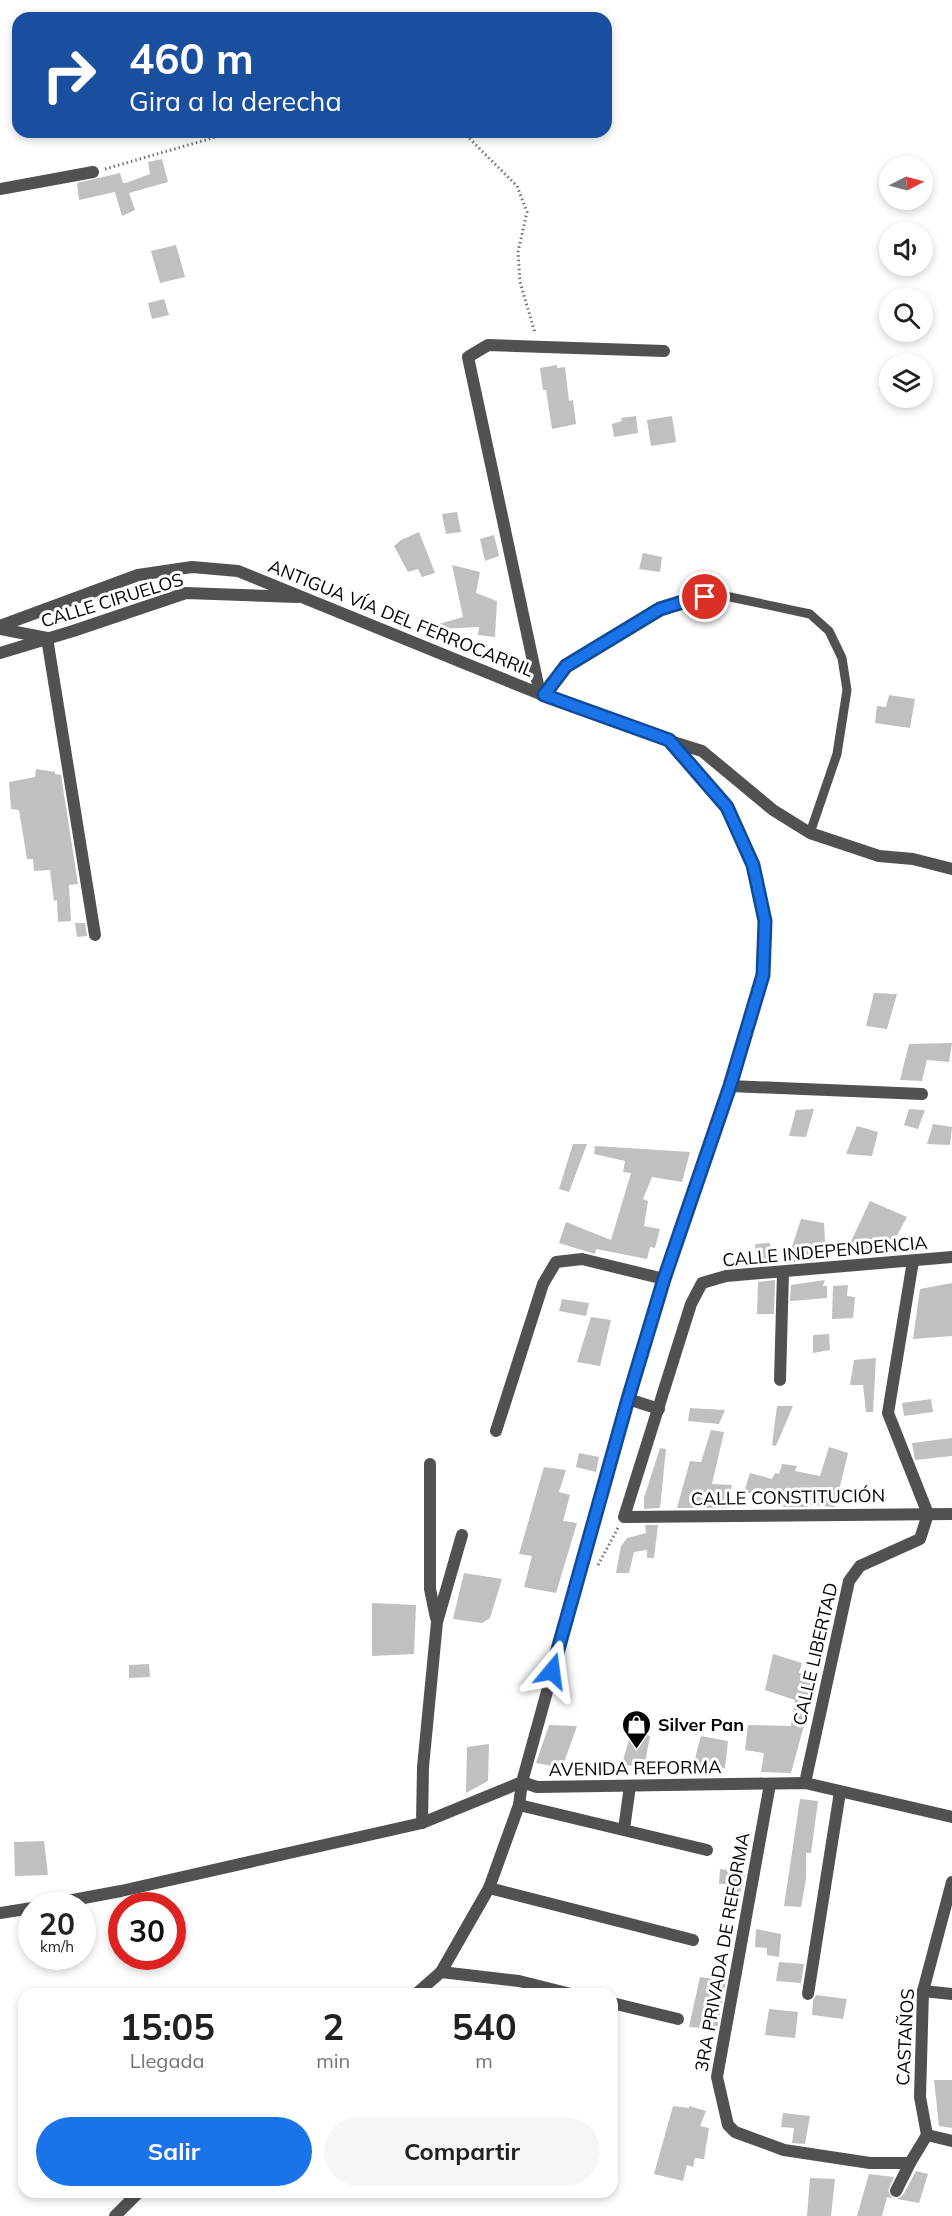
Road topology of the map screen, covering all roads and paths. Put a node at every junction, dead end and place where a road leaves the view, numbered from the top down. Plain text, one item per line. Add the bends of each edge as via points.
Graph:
1 (212, 138) edge
2 (469, 138) edge
3 (93, 172) joint
4 (0, 189) edge
5 (539, 346) junction
6 (664, 351) dead end
7 (307, 598) junction
8 (0, 628) edge
9 (47, 638) junction
10 (0, 653) edge
11 (542, 695) junction
12 (669, 740) junction
13 (810, 833) junction
14 (952, 869) edge
15 (95, 935) dead end
16 (730, 1086) junction
17 (922, 1094) dead end
18 (952, 1257) edge
19 (913, 1262) junction
20 (783, 1272) junction
21 (664, 1279) junction
22 (780, 1380) dead end
23 (628, 1399) junction
24 (659, 1409) junction
25 (496, 1431) dead end
26 (430, 1464) dead end
27 (928, 1514) junction
28 (952, 1514) edge
29 (462, 1535) dead end
30 (437, 1622) junction
31 (522, 1782) junction
32 (805, 1783) junction
33 (770, 1784) junction
34 (630, 1786) junction
35 (840, 1792) junction
36 (519, 1804) junction
37 (952, 1817) edge
38 (422, 1822) junction
39 (624, 1829) junction
40 (707, 1850) dead end
41 (952, 1882) edge
42 (489, 1888) junction
43 (96, 1896) edge
44 (18, 1910) edge
45 (0, 1913) edge
46 (693, 1940) dead end
47 (441, 1972) junction
48 (423, 1988) edge
49 (547, 1988) edge
50 (923, 1991) junction
51 (808, 1994) dead end
52 (952, 1994) edge
53 (618, 2004) edge
54 (678, 2019) dead end
55 (927, 2135) junction
56 (952, 2141) edge
57 (910, 2163) junction
58 (896, 2191) dead end
59 (133, 2198) edge
60 (116, 2216) edge

1 - 3 path
2 - 5 path via 517,186 526,212 518,252 520,282
3 - 4 street
5 - 6 street
5 - 11 street via 488,345 468,357
7 - 8 street, ANTIGUA VÍA DEL FERROCARRIL via 238,571 192,567 138,575
7 - 9 street, CALLE CIRUELOS via 186,593
7 - 11 street, ANTIGUA VÍA DEL FERROCARRIL
8 - 9 street
9 - 10 street, CALLE CIRUELOS
9 - 15 street
11 - 12 street, ANTIGUA VÍA DEL FERROCARRIL
11 - 13 lane via 566,666 660,609 689,600 721,595 810,614 829,631 842,658 847,690 837,754
12 - 13 street via 702,751 773,810
12 - 16 street, ANTIGUA VÍA DEL FERROCARRIL via 727,807 753,865 765,921 763,975
13 - 14 street via 879,856 913,859
16 - 17 street
16 - 21 street, ANTIGUA VÍA DEL FERROCARRIL
18 - 19 street, CALLE INDEPENDENCIA
19 - 20 street, CALLE INDEPENDENCIA
19 - 27 street via 888,1413
20 - 22 street
20 - 24 street, CALLE INDEPENDENCIA via 726,1276 702,1283 691,1304
21 - 23 street, ANTIGUA VÍA DEL FERROCARRIL
21 - 25 street via 582,1259 556,1262 543,1284
23 - 24 street
23 - 31 street, ANTIGUA VÍA DEL FERROCARRIL
24 - 27 street, CALLE CONSTITUCIÓN via 624,1517
26 - 30 street via 430,1589
27 - 28 street, CALLE CONSTITUCIÓN
27 - 32 street, CALLE LIBERTAD via 920,1539 860,1566 849,1581
29 - 30 street
30 - 38 street via 423,1767
31 - 34 street, AVENIDA REFORMA via 537,1787
31 - 36 street, ANTIGUA VÍA DEL FERROCARRIL
31 - 38 street
32 - 33 street, AVENIDA REFORMA
32 - 35 street, AVENIDA REFORMA
33 - 34 street, AVENIDA REFORMA
33 - 57 street, 3RA PRIVADA DE REFORMA via 717,2077 728,2125 735,2132 784,2150 870,2163
34 - 39 street
35 - 37 street, AVENIDA REFORMA
35 - 51 street
36 - 39 street
36 - 42 street, ANTIGUA VÍA DEL FERROCARRIL
38 - 43 street
39 - 40 street
41 - 50 street, CASTAÑOS
42 - 46 street
42 - 47 street, ANTIGUA VÍA DEL FERROCARRIL
44 - 45 street
47 - 48 street, ANTIGUA VÍA DEL FERROCARRIL
47 - 49 street
50 - 52 street
50 - 55 street, CASTAÑOS via 920,2097
53 - 54 street
55 - 56 street
55 - 57 street
57 - 58 street
59 - 60 street

